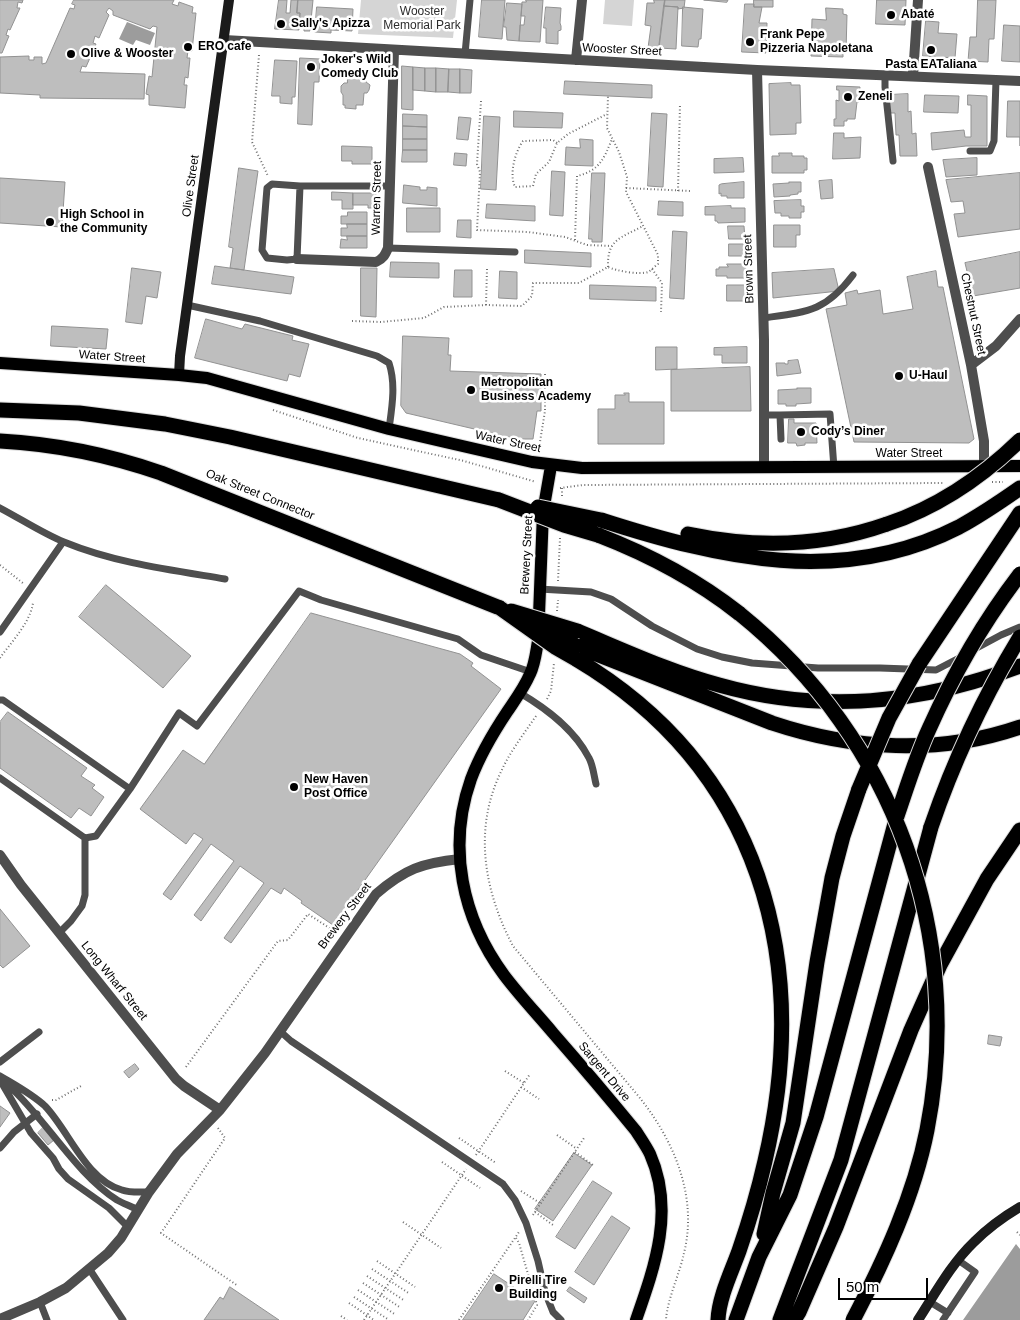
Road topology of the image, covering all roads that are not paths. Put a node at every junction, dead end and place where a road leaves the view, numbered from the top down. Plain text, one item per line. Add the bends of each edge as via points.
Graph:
1 (229, 0) edge
2 (470, 0) edge
3 (582, 0) edge
4 (918, 0) edge
5 (224, 40) junction
6 (394, 50) junction
7 (465, 54) junction
8 (576, 60) junction
9 (757, 70) junction
10 (885, 75) junction
11 (913, 76) junction
12 (996, 80) junction
13 (1020, 81) edge
14 (970, 152) dead end
15 (893, 161) dead end
16 (928, 167) dead end
17 (300, 186) junction
18 (389, 186) junction
19 (388, 248) junction
20 (515, 252) dead end
21 (297, 259) junction
22 (853, 276) dead end
23 (187, 305) junction
24 (763, 318) junction
25 (1020, 319) edge
26 (0, 363) edge
27 (971, 364) junction
28 (179, 375) junction
29 (0, 410) edge
30 (764, 415) junction
31 (780, 416) junction
32 (389, 429) junction
33 (781, 439) dead end
34 (1020, 440) edge
35 (0, 441) edge
36 (551, 466) junction
37 (1020, 466) edge
38 (984, 467) junction
39 (764, 468) junction
40 (834, 468) junction
41 (1015, 485) edge
42 (500, 500) junction
43 (0, 508) edge
44 (1020, 513) edge
45 (600, 520) junction
46 (63, 542) junction
47 (1020, 574) edge
48 (225, 579) dead end
49 (539, 589) junction
50 (500, 608) junction
51 (1020, 627) edge
52 (0, 632) edge
53 (1020, 637) edge
54 (576, 645) junction
55 (1020, 666) edge
56 (531, 672) junction
57 (520, 693) junction
58 (0, 700) edge
59 (1020, 727) edge
60 (0, 778) edge
61 (596, 784) dead end
62 (130, 789) junction
63 (1020, 830) edge
64 (85, 838) junction
65 (0, 855) edge
66 (460, 859) junction
67 (59, 933) junction
68 (39, 1032) dead end
69 (280, 1032) junction
70 (0, 1062) edge
71 (0, 1078) edge
72 (220, 1110) junction
73 (37, 1114) junction
74 (25, 1124) junction
75 (0, 1148) edge
76 (149, 1192) junction
77 (1020, 1207) edge
78 (138, 1210) junction
79 (128, 1227) junction
80 (759, 1257) junction
81 (958, 1260) junction
82 (90, 1270) junction
83 (40, 1302) junction
84 (930, 1302) junction
85 (948, 1313) junction
86 (718, 1316) edge
87 (0, 1319) edge
88 (47, 1320) edge
89 (123, 1320) edge
90 (562, 1320) edge
91 (636, 1320) edge
92 (736, 1320) edge
93 (780, 1320) edge
94 (794, 1320) edge
95 (853, 1320) edge
96 (918, 1320) edge
97 (943, 1320) edge

1 - 5 street, Olive Street
2 - 7 lane
3 - 8 street
4 - 11 street
5 - 6 street, Wooster Street
5 - 23 street, Olive Street
6 - 7 street, Wooster Street
6 - 18 street, Warren Street
7 - 8 street, Wooster Street
8 - 9 street, Wooster Street
9 - 10 street, Wooster Street
9 - 24 street, Brown Street
10 - 11 street, Wooster Street
10 - 15 lane
11 - 12 street, Wooster Street
12 - 13 street, Wooster Street
12 - 14 lane via 992,147 990,151
16 - 27 street, Chestnut Street
17 - 18 lane
17 - 21 lane
17 - 21 lane via 269,186 263,253 270,259
18 - 19 street, Warren Street
19 - 20 lane
19 - 21 street, Warren Street via 382,259 376,262
22 - 24 lane via 829,301 812,310
23 - 28 street, Olive Street
23 - 32 lane via 278,326 389,362 393,374
24 - 30 street, Brown Street
25 - 27 street via 996,346
26 - 28 main road, Water Street
27 - 38 street, Chestnut Street via 984,441
28 - 32 main road, Water Street via 236,385
29 - 42 highway via 80,413 165,424
30 - 31 lane
30 - 39 street, Brown Street
31 - 33 lane
31 - 40 lane via 830,414
32 - 36 main road, Water Street
34 - 45 highway, bridge via 967,484 918,512 832,539 770,544 731,542 642,523
35 - 50 highway, Oak Street Connector via 68,449 147,468
36 - 39 main road, Water Street
36 - 49 main road, Brewery Street via 543,512
37 - 38 main road, Water Street
38 - 40 main road, Water Street
39 - 40 main road, Water Street
41 - 45 highway via 977,517 958,528 894,551 831,562 765,560 650,535
42 - 45 highway, bridge
42 - 95 highway, bridge via 598,535 661,562 740,614 812,683 848,729 884,792 913,864 925,909 936,988 938,1044 927,1131 911,1188 888,1247
43 - 46 lane
44 - 80 highway, bridge via 919,664 889,718 859,789 832,878 793,1123
46 - 48 lane via 103,556
46 - 52 lane
47 - 80 highway, bridge via 993,612 947,691 913,770 897,816 816,1117 790,1195
49 - 51 lane via 591,592 612,599 652,626 697,648 752,663 936,670
49 - 56 main road, Brewery Street via 538,641
50 - 54 highway, bridge via 557,624
50 - 54 highway, bridge via 555,647
53 - 93 highway, bridge via 979,708 954,763 932,827 841,1160
54 - 55 highway via 766,696 846,703 903,698 950,688
54 - 59 highway via 772,723 841,741 918,745 974,739
54 - 86 highway via 617,686 654,716 699,765 736,824 755,867 774,935 781,983 782,1027 775,1116 758,1192
56 - 57 main road, Brewery Street
56 - 62 lane via 481,656 458,639 299,591 197,726 179,713
57 - 61 lane via 542,707 572,734 590,758
57 - 66 main road, Brewery Street via 485,747 471,779 463,813
58 - 62 lane
60 - 64 lane
62 - 64 lane via 96,836
63 - 94 highway via 987,879 940,965 836,1227
64 - 67 lane via 82,906
65 - 67 street, Long Wharf Street
66 - 69 street, Brewery Street via 419,866 392,880 376,894
66 - 91 main road, Sargent Drive via 462,885 484,944 504,975 636,1131 650,1155 663,1207 662,1232 654,1268
67 - 72 street, Long Wharf Street via 176,1079
68 - 70 lane
69 - 72 street, Brewery Street
69 - 90 lane via 503,1184 526,1223 545,1292 553,1312
71 - 73 lane
71 - 74 lane
71 - 76 lane via 45,1106 108,1185 122,1191
72 - 76 street, Brewery Street via 177,1154
73 - 74 lane
73 - 78 lane via 100,1187
74 - 75 lane
74 - 79 lane via 68,1179 95,1196
76 - 78 street, Brewery Street
77 - 81 street via 995,1223
78 - 79 street, Brewery Street
79 - 82 street, Brewery Street
80 - 92 highway
81 - 84 street
81 - 85 lane via 976,1272
82 - 83 street, Brewery Street
82 - 89 lane
83 - 87 street, Brewery Street
83 - 88 lane
84 - 85 lane
84 - 96 street
85 - 97 lane

